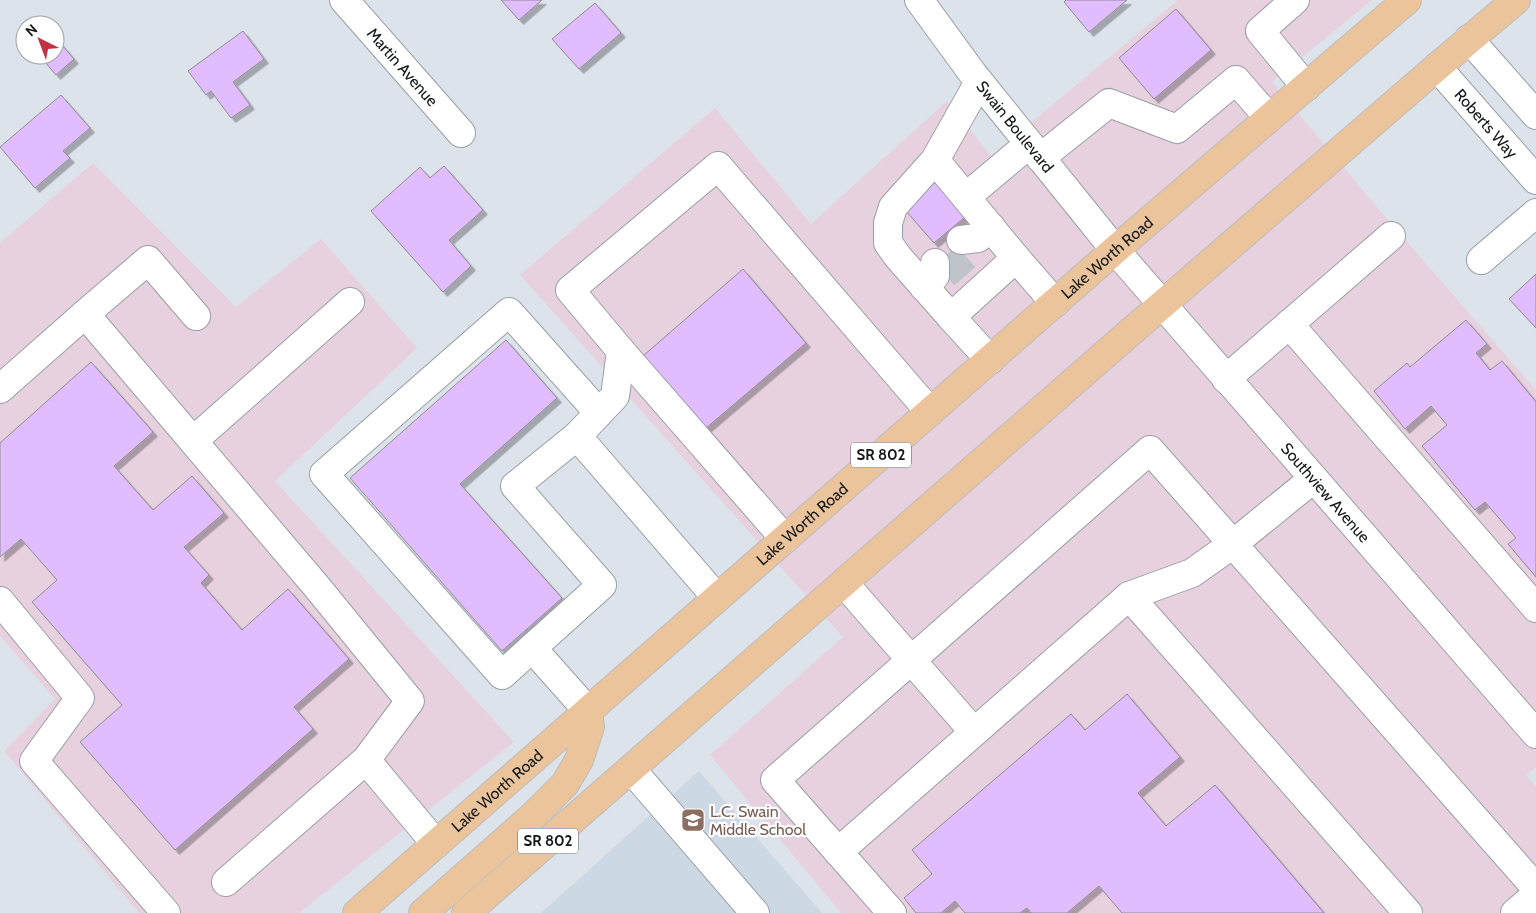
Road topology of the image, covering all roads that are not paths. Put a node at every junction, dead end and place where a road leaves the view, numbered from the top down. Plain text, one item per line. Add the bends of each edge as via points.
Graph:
1 (344, 0) edge
2 (919, 0) edge
3 (1295, 0) edge
4 (1407, 0) edge
5 (1516, 0) edge
6 (1469, 38) junction
7 (1437, 67) junction
8 (979, 82) junction
9 (1306, 87) junction
10 (1536, 115) edge
11 (1268, 118) junction
12 (461, 133) dead end
13 (1035, 151) junction
14 (935, 160) junction
15 (1536, 180) edge
16 (966, 197) junction
17 (1536, 213) edge
18 (1391, 236) dead end
19 (1115, 250) junction
20 (1016, 258) junction
21 (1481, 260) dead end
22 (350, 302) dead end
23 (1055, 303) junction
24 (1162, 305) junction
25 (84, 314) junction
26 (196, 316) dead end
27 (951, 317) junction
28 (1289, 324) junction
29 (621, 350) junction
30 (990, 360) junction
31 (1226, 379) junction
32 (0, 388) edge
33 (930, 412) junction
34 (599, 413) junction
35 (577, 436) junction
36 (193, 441) junction
37 (1313, 479) junction
38 (786, 539) junction
39 (1233, 544) junction
40 (844, 583) junction
41 (1129, 596) junction
42 (717, 598) junction
43 (0, 601) edge
44 (1536, 608) edge
45 (532, 648) junction
46 (911, 660) junction
47 (588, 711) junction
48 (1533, 726) edge
49 (974, 732) junction
50 (366, 760) junction
51 (630, 769) junction
52 (436, 844) junction
53 (838, 852) junction
54 (226, 882) dead end
55 (1536, 888) edge
56 (1536, 895) edge
57 (166, 913) edge
58 (357, 913) edge
59 (423, 913) edge
60 (466, 913) edge
61 (755, 913) edge
62 (892, 913) edge
63 (1408, 913) edge
64 (1515, 913) edge

1 - 12 street, Martin Avenue
2 - 8 street, Swain Boulevard
3 - 9 street via 1260,31
4 - 9 main road, Lake Worth Road / SR 802
5 - 6 main road, SR 802
6 - 7 main road, SR 802
6 - 10 street
7 - 15 street, Roberts Way
7 - 24 main road, SR 802
8 - 13 street, Swain Boulevard
8 - 14 street
9 - 11 main road, Lake Worth Road / SR 802
11 - 13 street via 1236,80 1178,130 1109,103
11 - 19 main road, Lake Worth Road / SR 802
13 - 16 street
13 - 19 street, Swain Boulevard
14 - 16 street
14 - 27 street via 893,207 888,224 888,243 898,257 935,275
16 - 20 street via 975,239
17 - 21 street
18 - 28 street
19 - 23 main road, Lake Worth Road / SR 802
19 - 24 street, Southview Avenue
20 - 23 street
20 - 27 street
22 - 36 street
23 - 30 main road, Lake Worth Road / SR 802
24 - 31 street, Southview Avenue
24 - 40 main road, SR 802
25 - 26 street via 148,260
25 - 32 street
25 - 36 street
27 - 30 street
28 - 31 street
28 - 44 street
29 - 33 street via 570,290 718,166
29 - 34 street via 615,396
29 - 38 street
30 - 33 main road, Lake Worth Road / SR 802
31 - 37 street, Southview Avenue
33 - 38 main road, Lake Worth Road / SR 802
34 - 35 street
34 - 45 street via 509,312 324,474 502,675
35 - 42 street
35 - 45 street via 515,486 602,586
36 - 50 street via 410,701
37 - 39 street
37 - 48 street, Southview Avenue
38 - 42 main road, Lake Worth Road / SR 802
39 - 41 street via 1192,572
39 - 46 street via 1150,450
39 - 55 street
40 - 46 street
40 - 51 main road, SR 802
41 - 49 street
41 - 63 street
42 - 47 main road, Lake Worth Road / SR 802
43 - 57 street via 80,698 34,761
45 - 47 street
46 - 49 street
46 - 53 street via 775,780
47 - 52 main road, Lake Worth Road / SR 802
47 - 59 main road via 590,727 579,760 565,784
49 - 53 street
50 - 52 street
50 - 54 street
51 - 60 main road, SR 802
51 - 61 street
52 - 58 main road, Lake Worth Road / SR 802
53 - 62 street
56 - 64 street

